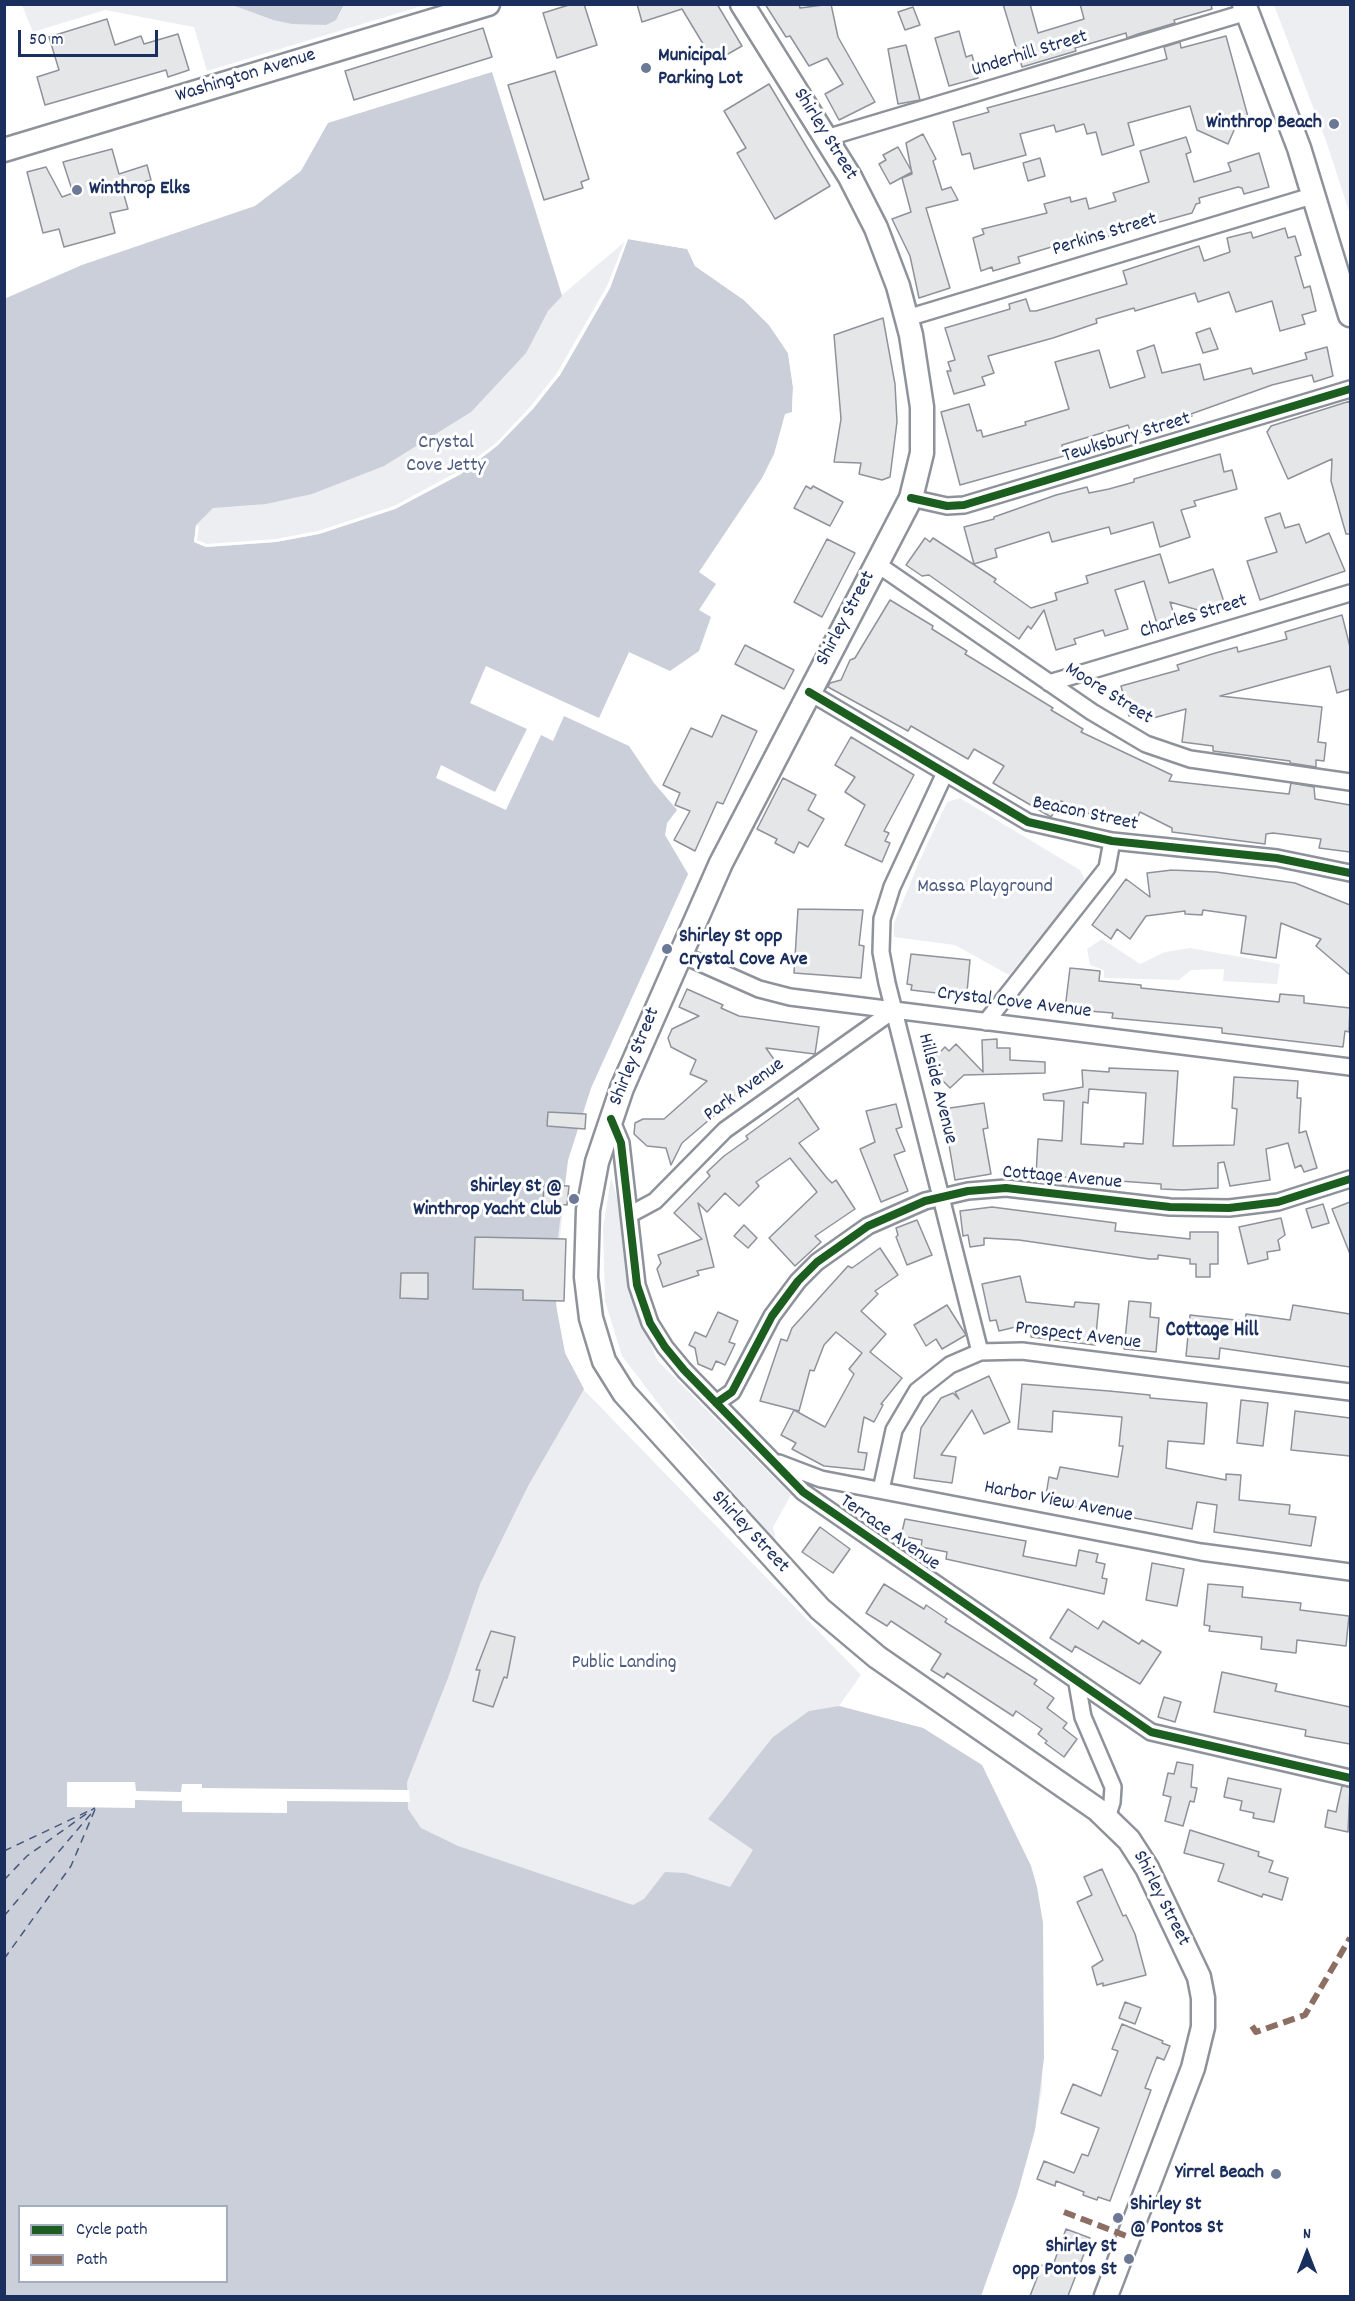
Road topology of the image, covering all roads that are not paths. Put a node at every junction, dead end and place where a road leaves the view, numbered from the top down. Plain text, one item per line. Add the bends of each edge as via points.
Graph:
1 (488, 4) edge
2 (742, 4) edge
3 (1245, 8) edge
4 (826, 138) junction
5 (4, 150) edge
6 (1315, 195) junction
7 (1350, 315) edge
8 (907, 318) junction
9 (1350, 389) edge
10 (911, 498) junction
11 (877, 564) junction
12 (1350, 593) edge
13 (1049, 683) junction
14 (809, 692) junction
15 (945, 773) junction
16 (1350, 782) edge
17 (1112, 841) junction
18 (1350, 873) edge
19 (680, 954) junction
20 (894, 1010) junction
21 (986, 1022) junction
22 (1350, 1067) edge
23 (611, 1119) junction
24 (1350, 1179) edge
25 (941, 1196) junction
26 (629, 1215) junction
27 (980, 1352) junction
28 (1350, 1392) edge
29 (716, 1403) junction
30 (764, 1454) junction
31 (881, 1490) junction
32 (1350, 1572) edge
33 (1077, 1683) junction
34 (1350, 1778) edge
35 (1107, 1818) junction
36 (1106, 2296) edge

1 - 5 main road, Washington Avenue
2 - 4 main road, Shirley Street
3 - 4 street, Underhill Street
3 - 6 main road
4 - 8 main road, Shirley Street via 868,210
6 - 7 main road
6 - 8 street, Perkins Street
8 - 10 main road, Shirley Street via 923,428
9 - 10 street, Tewksbury Street via 960,506
10 - 11 main road, Shirley Street
11 - 13 street, Moore Street
11 - 14 main road, Shirley Street
12 - 13 street, Charles Street
13 - 16 street, Moore Street via 1160,750 1208,762
14 - 15 street, Beacon Street
14 - 19 main road, Shirley Street via 740,823
15 - 17 street, Beacon Street via 1028,822
15 - 20 street, Hillside Avenue via 884,909 881,952
17 - 18 street, Beacon Street via 1277,858
17 - 21 street via 1107,868
19 - 20 street, Crystal Cove Avenue via 771,993
19 - 23 main road, Shirley Street
20 - 21 street, Crystal Cove Avenue
20 - 25 street, Hillside Avenue
20 - 26 street, Park Avenue via 725,1130 655,1201
21 - 22 street, Crystal Cove Avenue
23 - 26 street, Terrace Avenue via 621,1143
23 - 35 main road, Shirley Street via 591,1190 586,1277 595,1334 604,1361 624,1393 797,1585 850,1636
24 - 25 street, Cottage Avenue via 1286,1200 1229,1208 1170,1207 1019,1189
25 - 27 street, Hillside Avenue
25 - 29 street, Cottage Avenue via 868,1226 817,1262 772,1316 732,1392
26 - 29 street, Terrace Avenue via 635,1275 646,1314 671,1355
27 - 28 street, Prospect Avenue via 1022,1351
27 - 31 street, Prospect Avenue via 951,1365 917,1391 894,1430
29 - 30 street, Terrace Avenue
30 - 31 street, Harbor View Avenue via 810,1476
30 - 33 street, Terrace Avenue via 825,1510
31 - 32 street, Harbor View Avenue via 1201,1552
33 - 34 street, Terrace Avenue via 1152,1732
33 - 35 street via 1083,1717 1113,1787
35 - 36 main road, Shirley Street via 1141,1857 1191,1958 1202,1991 1204,2019 1193,2068

